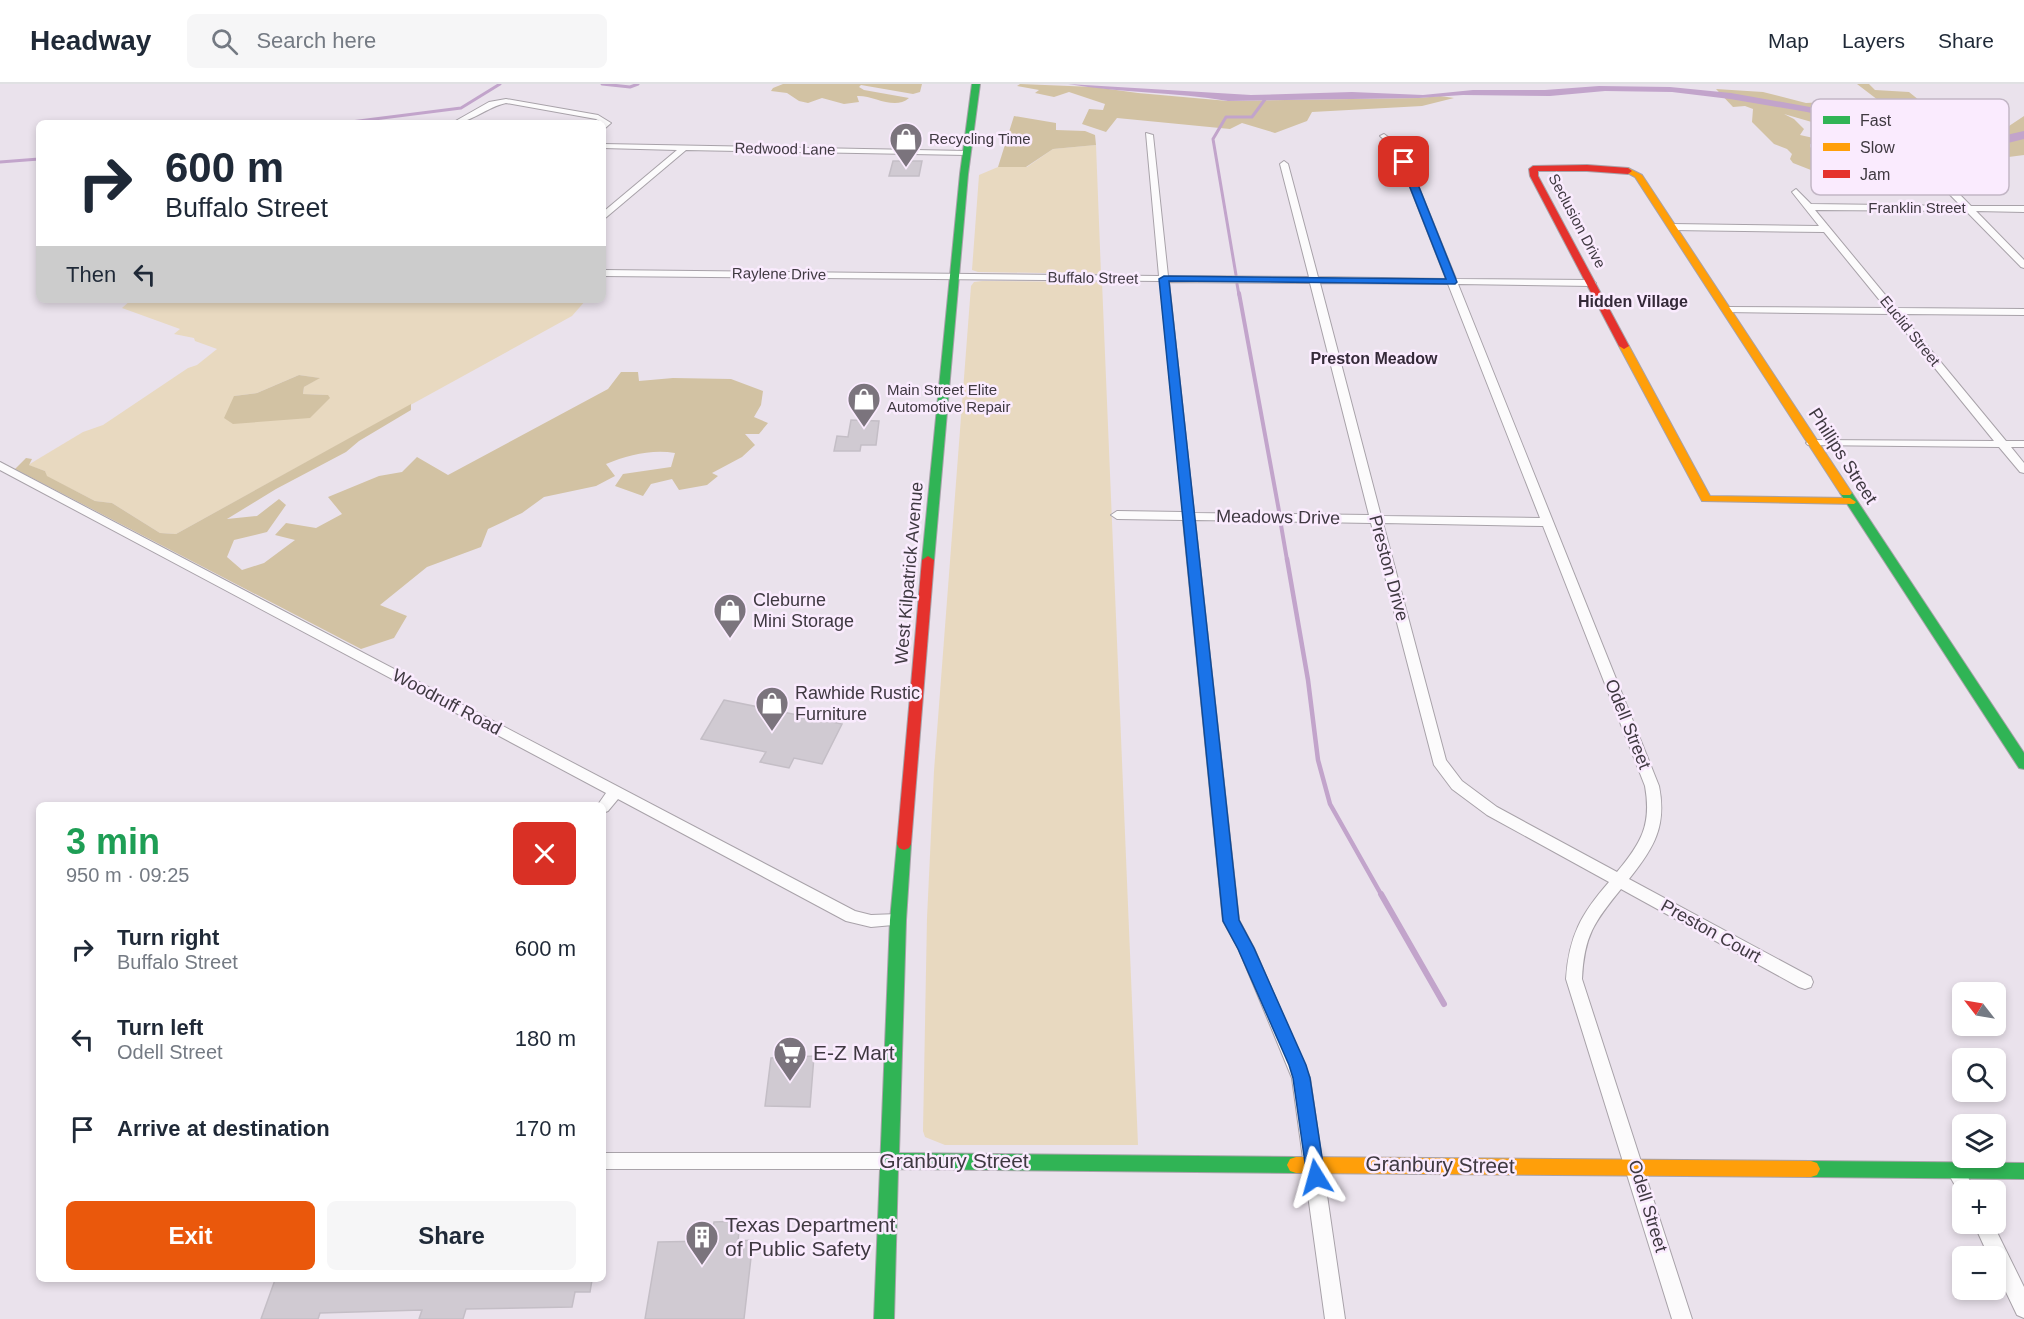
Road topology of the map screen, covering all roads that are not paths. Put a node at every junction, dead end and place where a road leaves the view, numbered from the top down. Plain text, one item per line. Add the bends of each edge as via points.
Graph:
1 (976, 84) edge
2 (462, 120) edge
3 (602, 120) edge
4 (1149, 135) dead end
5 (1384, 136) dead end
6 (606, 146) edge
7 (685, 147) junction
8 (966, 153) junction
9 (1284, 164) dead end
10 (1628, 171) joint
11 (1796, 192) dead end
12 (1956, 195) edge
13 (1810, 207) junction
14 (1969, 208) junction
15 (2024, 208) edge
16 (606, 214) edge
17 (1672, 227) junction
18 (1828, 229) junction
19 (2024, 265) edge
20 (606, 273) edge
21 (955, 276) junction
22 (1164, 279) junction
23 (1313, 280) junction
24 (1452, 282) junction
25 (1591, 283) junction
26 (1727, 310) junction
27 (1894, 311) junction
28 (2024, 312) edge
29 (1812, 443) junction
30 (2002, 444) junction
31 (2024, 444) edge
32 (0, 465) edge
33 (2024, 470) edge
34 (1850, 502) junction
35 (1117, 515) dead end
36 (1189, 516) junction
37 (1376, 519) junction
38 (1548, 522) junction
39 (2024, 764) edge
40 (616, 792) junction
41 (606, 804) edge
42 (1618, 880) junction
43 (898, 920) junction
44 (1804, 982) dead end
45 (606, 1161) edge
46 (888, 1161) junction
47 (1314, 1164) junction
48 (1635, 1166) junction
49 (1956, 1171) junction
50 (2024, 1171) edge
51 (1960, 1180) edge
52 (1988, 1234) edge
53 (2024, 1308) edge
54 (884, 1319) edge
55 (1335, 1319) edge
56 (1682, 1319) edge

1 - 8 street, West Kilpatrick Avenue
2 - 3 street via 506,101
4 - 22 street
5 - 24 street, Odell Street via 1399,148
6 - 7 street, Redwood Lane
7 - 8 street, Redwood Lane
7 - 16 street
8 - 21 street, West Kilpatrick Avenue
9 - 23 street, Preston Drive
10 - 17 street, Phillips Street via 1638,175
10 - 25 street, Seclusion Drive via 1533,169
11 - 13 street, Euclid Street
12 - 14 street
13 - 14 street, Franklin Street
13 - 18 street, Euclid Street
14 - 15 street, Franklin Street
14 - 19 street
17 - 18 street
17 - 26 street, Phillips Street
18 - 27 street, Euclid Street
20 - 21 street, Raylene Drive
21 - 22 street, Buffalo Street
21 - 43 street, West Kilpatrick Avenue
22 - 23 street, Buffalo Street
22 - 36 street
23 - 24 street, Buffalo Street
23 - 37 street, Preston Drive
24 - 25 street, Buffalo Street
24 - 38 street, Odell Street
25 - 34 street, Seclusion Drive via 1706,499
26 - 27 street
26 - 29 street, Phillips Street
27 - 28 street
27 - 30 street, Euclid Street
29 - 30 street
29 - 34 street, Phillips Street
30 - 31 street
30 - 33 street, Euclid Street
32 - 40 street, Woodruff Road
34 - 39 street, Phillips Street
35 - 36 street, Meadows Drive
36 - 37 street, Meadows Drive
36 - 47 street via 1231,921 1297,1065
37 - 38 street, Meadows Drive
37 - 42 street, Preston Drive via 1439,762 1472,798
38 - 42 street, Odell Street via 1652,786 1652,830
40 - 41 street
40 - 43 street, Woodruff Road via 852,917
42 - 44 street, Preston Court
42 - 48 street, Odell Street via 1582,933 1575,954 1574,979
43 - 46 street, West Kilpatrick Avenue
45 - 46 street, Granbury Street
46 - 47 street, Granbury Street
46 - 54 street, West Kilpatrick Avenue
47 - 48 street, Granbury Street
47 - 55 street
48 - 49 street, Granbury Street
48 - 56 street, Odell Street
49 - 50 street, Granbury Street
49 - 51 street
52 - 53 street

